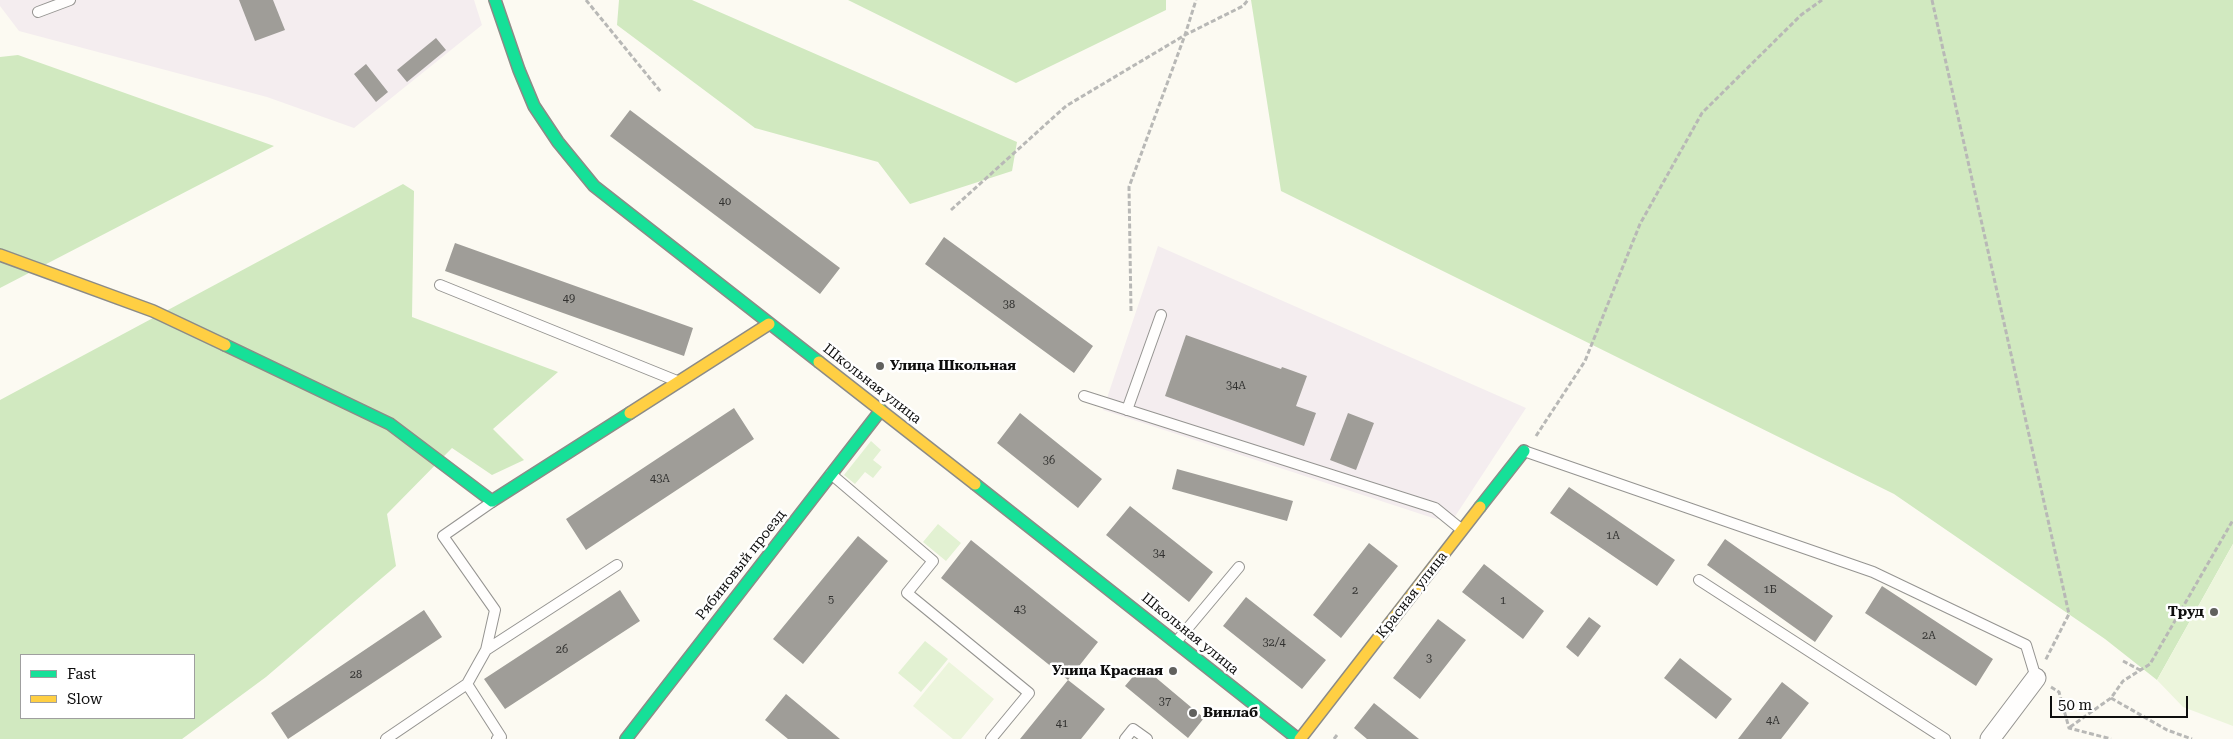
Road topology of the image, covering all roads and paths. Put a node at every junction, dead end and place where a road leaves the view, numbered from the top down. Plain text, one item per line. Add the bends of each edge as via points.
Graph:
1 (70, 0) edge
2 (495, 0) edge
3 (586, 0) edge
4 (1196, 0) edge
5 (1248, 0) edge
6 (1822, 0) edge
7 (1932, 0) edge
8 (38, 12) dead end
9 (1185, 35) junction
10 (661, 92) dead end
11 (951, 210) dead end
12 (0, 255) edge
13 (440, 285) dead end
14 (1130, 311) dead end
15 (1161, 315) dead end
16 (769, 324) junction
17 (680, 382) junction
18 (1084, 396) dead end
19 (880, 410) junction
20 (1127, 410) junction
21 (1549, 419) dead end
22 (1524, 451) joint
23 (830, 474) junction
24 (492, 501) junction
25 (2233, 520) edge
26 (1462, 530) junction
27 (617, 566) dead end
28 (1239, 566) dead end
29 (1699, 580) dead end
30 (1176, 642) junction
31 (486, 650) junction
32 (2122, 661) dead end
33 (2140, 670) junction
34 (2036, 678) junction
35 (466, 684) junction
36 (2111, 698) junction
37 (2069, 728) junction
38 (1337, 735) dead end
39 (1292, 737) edge
40 (386, 739) edge
41 (497, 739) edge
42 (626, 739) edge
43 (991, 739) edge
44 (1125, 739) edge
45 (1147, 739) edge
46 (1334, 739) edge
47 (1945, 739) edge
48 (1990, 739) edge
49 (2111, 739) edge
50 (2192, 739) edge

1 - 8 lane
2 - 16 street, Школьная улица via 528,94 569,158 594,186
3 - 10 path
4 - 9 path
5 - 9 path via 1243,6
6 - 21 path via 1801,15 1702,113 1640,224 1585,361
7 - 34 path via 2069,614
9 - 11 path via 1066,106
9 - 14 path via 1129,187
12 - 24 street via 153,311 390,424
13 - 17 lane
15 - 20 lane
16 - 17 street
16 - 19 street, Школьная улица
17 - 24 street
18 - 20 lane
19 - 23 street, Рябиновый проезд
19 - 30 street, Школьная улица
20 - 26 lane via 1435,508
22 - 26 street, Красная улица
22 - 34 lane via 1873,572 2026,645
23 - 42 street, Рябиновый проезд
23 - 43 lane via 933,561 907,593 1029,692
24 - 31 lane via 443,536 495,610
25 - 33 path via 2150,664
26 - 39 street, Красная улица
27 - 31 lane
28 - 30 lane
29 - 47 lane
30 - 39 street, Школьная улица
31 - 35 lane
32 - 33 path
33 - 36 path via 2123,681
34 - 37 path via 2059,692
34 - 48 street
35 - 40 lane
35 - 41 lane via 500,737
36 - 37 path
36 - 50 path via 2167,730
37 - 49 path
38 - 46 path
44 - 45 lane via 1133,729

